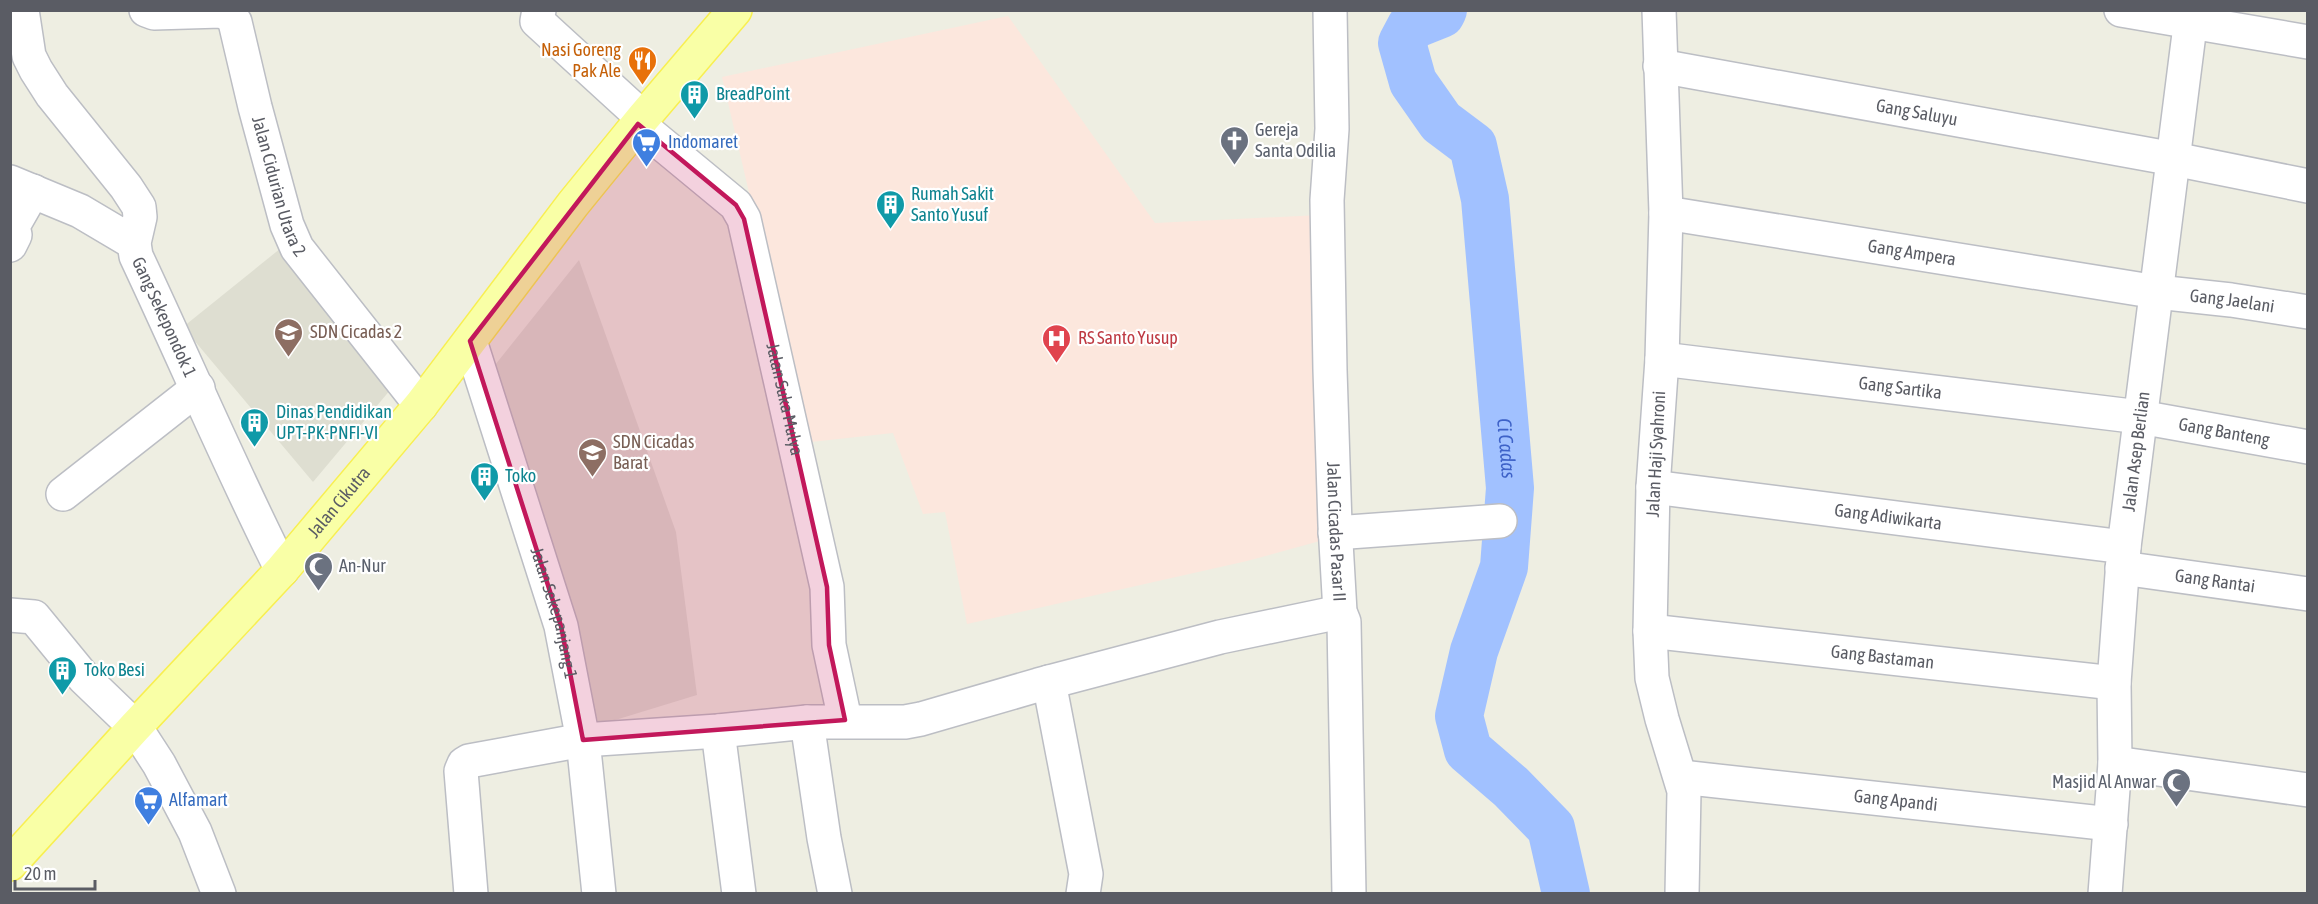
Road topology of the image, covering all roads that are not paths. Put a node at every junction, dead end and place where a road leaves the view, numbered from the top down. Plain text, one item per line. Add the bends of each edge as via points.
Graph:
1 (22, 10) edge
2 (146, 10) edge
3 (539, 10) edge
4 (735, 10) edge
5 (1330, 10) edge
6 (1659, 10) edge
7 (2121, 10) edge
8 (2191, 16) edge
9 (2307, 42) edge
10 (1660, 66) junction
11 (640, 121) junction
12 (2174, 159) junction
13 (22, 186) edge
14 (2307, 186) edge
15 (1666, 213) junction
16 (134, 243) junction
17 (10, 246) edge
18 (2157, 292) junction
19 (2307, 312) edge
20 (470, 341) junction
21 (1662, 358) junction
22 (198, 388) junction
23 (421, 405) junction
24 (2140, 417) junction
25 (2307, 447) edge
26 (1653, 487) junction
27 (63, 494) dead end
28 (1500, 521) dead end
29 (1335, 533) junction
30 (2123, 557) junction
31 (282, 570) junction
32 (2307, 594) edge
33 (1340, 612) junction
34 (10, 615) edge
35 (1650, 631) junction
36 (1048, 682) junction
37 (2114, 683) junction
38 (845, 720) junction
39 (807, 722) junction
40 (135, 727) junction
41 (718, 731) junction
42 (583, 740) junction
43 (2115, 763) junction
44 (1681, 777) junction
45 (2307, 790) edge
46 (2111, 824) junction
47 (12, 860) edge
48 (219, 894) edge
49 (471, 894) edge
50 (599, 894) edge
51 (739, 894) edge
52 (835, 894) edge
53 (1083, 894) edge
54 (1349, 894) edge
55 (1682, 894) edge
56 (2105, 894) edge

1 - 16 street, Gang Sekepondok 1 via 36,70 139,207
2 - 23 street, Jalan Cidurian Utara 2 via 221,11 235,22 287,225 297,248
3 - 11 street, Jalan Suka Mulya via 537,21
4 - 11 main road, Jalan Cikutra
5 - 29 street, Jalan Cicadas Pasar II via 1332,129 1327,200
6 - 10 street, Jalan Haji Syahroni
7 - 8 street
8 - 9 street
8 - 12 street, Jalan Asep Berlian
10 - 12 street, Gang Saluyu
10 - 15 street, Jalan Haji Syahroni
11 - 20 main road, Jalan Cikutra
11 - 38 street, Jalan Suka Mulya via 736,205 744,219 827,587 829,645
12 - 14 street, Gang Saluyu
12 - 18 street, Jalan Asep Berlian
13 - 16 street via 80,211
13 - 17 street
15 - 18 street, Gang Ampera
15 - 21 street, Jalan Haji Syahroni
16 - 22 street, Gang Sekepondok 1 via 136,256
18 - 19 street, Gang Jaelani
18 - 24 street, Jalan Asep Berlian
20 - 23 main road, Jalan Cikutra
20 - 42 street, Jalan Sekepanjang 1 via 561,626
21 - 24 street, Gang Sartika
21 - 26 street, Jalan Haji Syahroni
22 - 27 street
22 - 31 street, Gang Sekepondok 1 via 239,484
23 - 31 main road, Jalan Cikutra
24 - 25 street, Gang Banteng
24 - 30 street, Jalan Asep Berlian
26 - 30 street, Gang Adiwikarta
26 - 35 street, Jalan Haji Syahroni
28 - 29 street
29 - 33 street, Jalan Cicadas Pasar II
30 - 32 street, Gang Rantai
30 - 37 street, Jalan Asep Berlian
31 - 40 main road, Jalan Cikutra
33 - 36 street, Jalan Cicadas Pasar II via 1220,637
33 - 54 street via 1344,632
34 - 40 street via 34,616 84,678
35 - 37 street, Gang Bastaman
35 - 44 street, Jalan Haji Syahroni via 1652,678
36 - 38 street, Jalan Cicadas Pasar II via 905,722
36 - 53 street via 1086,874
37 - 43 street, Jalan Asep Berlian
38 - 39 street, Jalan Cicadas Pasar II
39 - 41 street, Jalan Cicadas Pasar II
39 - 52 street
40 - 47 main road, Jalan Cikutra
40 - 48 street via 195,832
41 - 42 street, Jalan Cicadas Pasar II
41 - 51 street
42 - 49 street, Jalan Cicadas Pasar II via 464,764 461,771
42 - 50 street, Jalan Sekepanjang 1
43 - 45 street
43 - 46 street, Jalan Asep Berlian
44 - 46 street, Gang Apandi
44 - 55 street, Jalan Haji Syahroni
46 - 56 street, Jalan Asep Berlian

